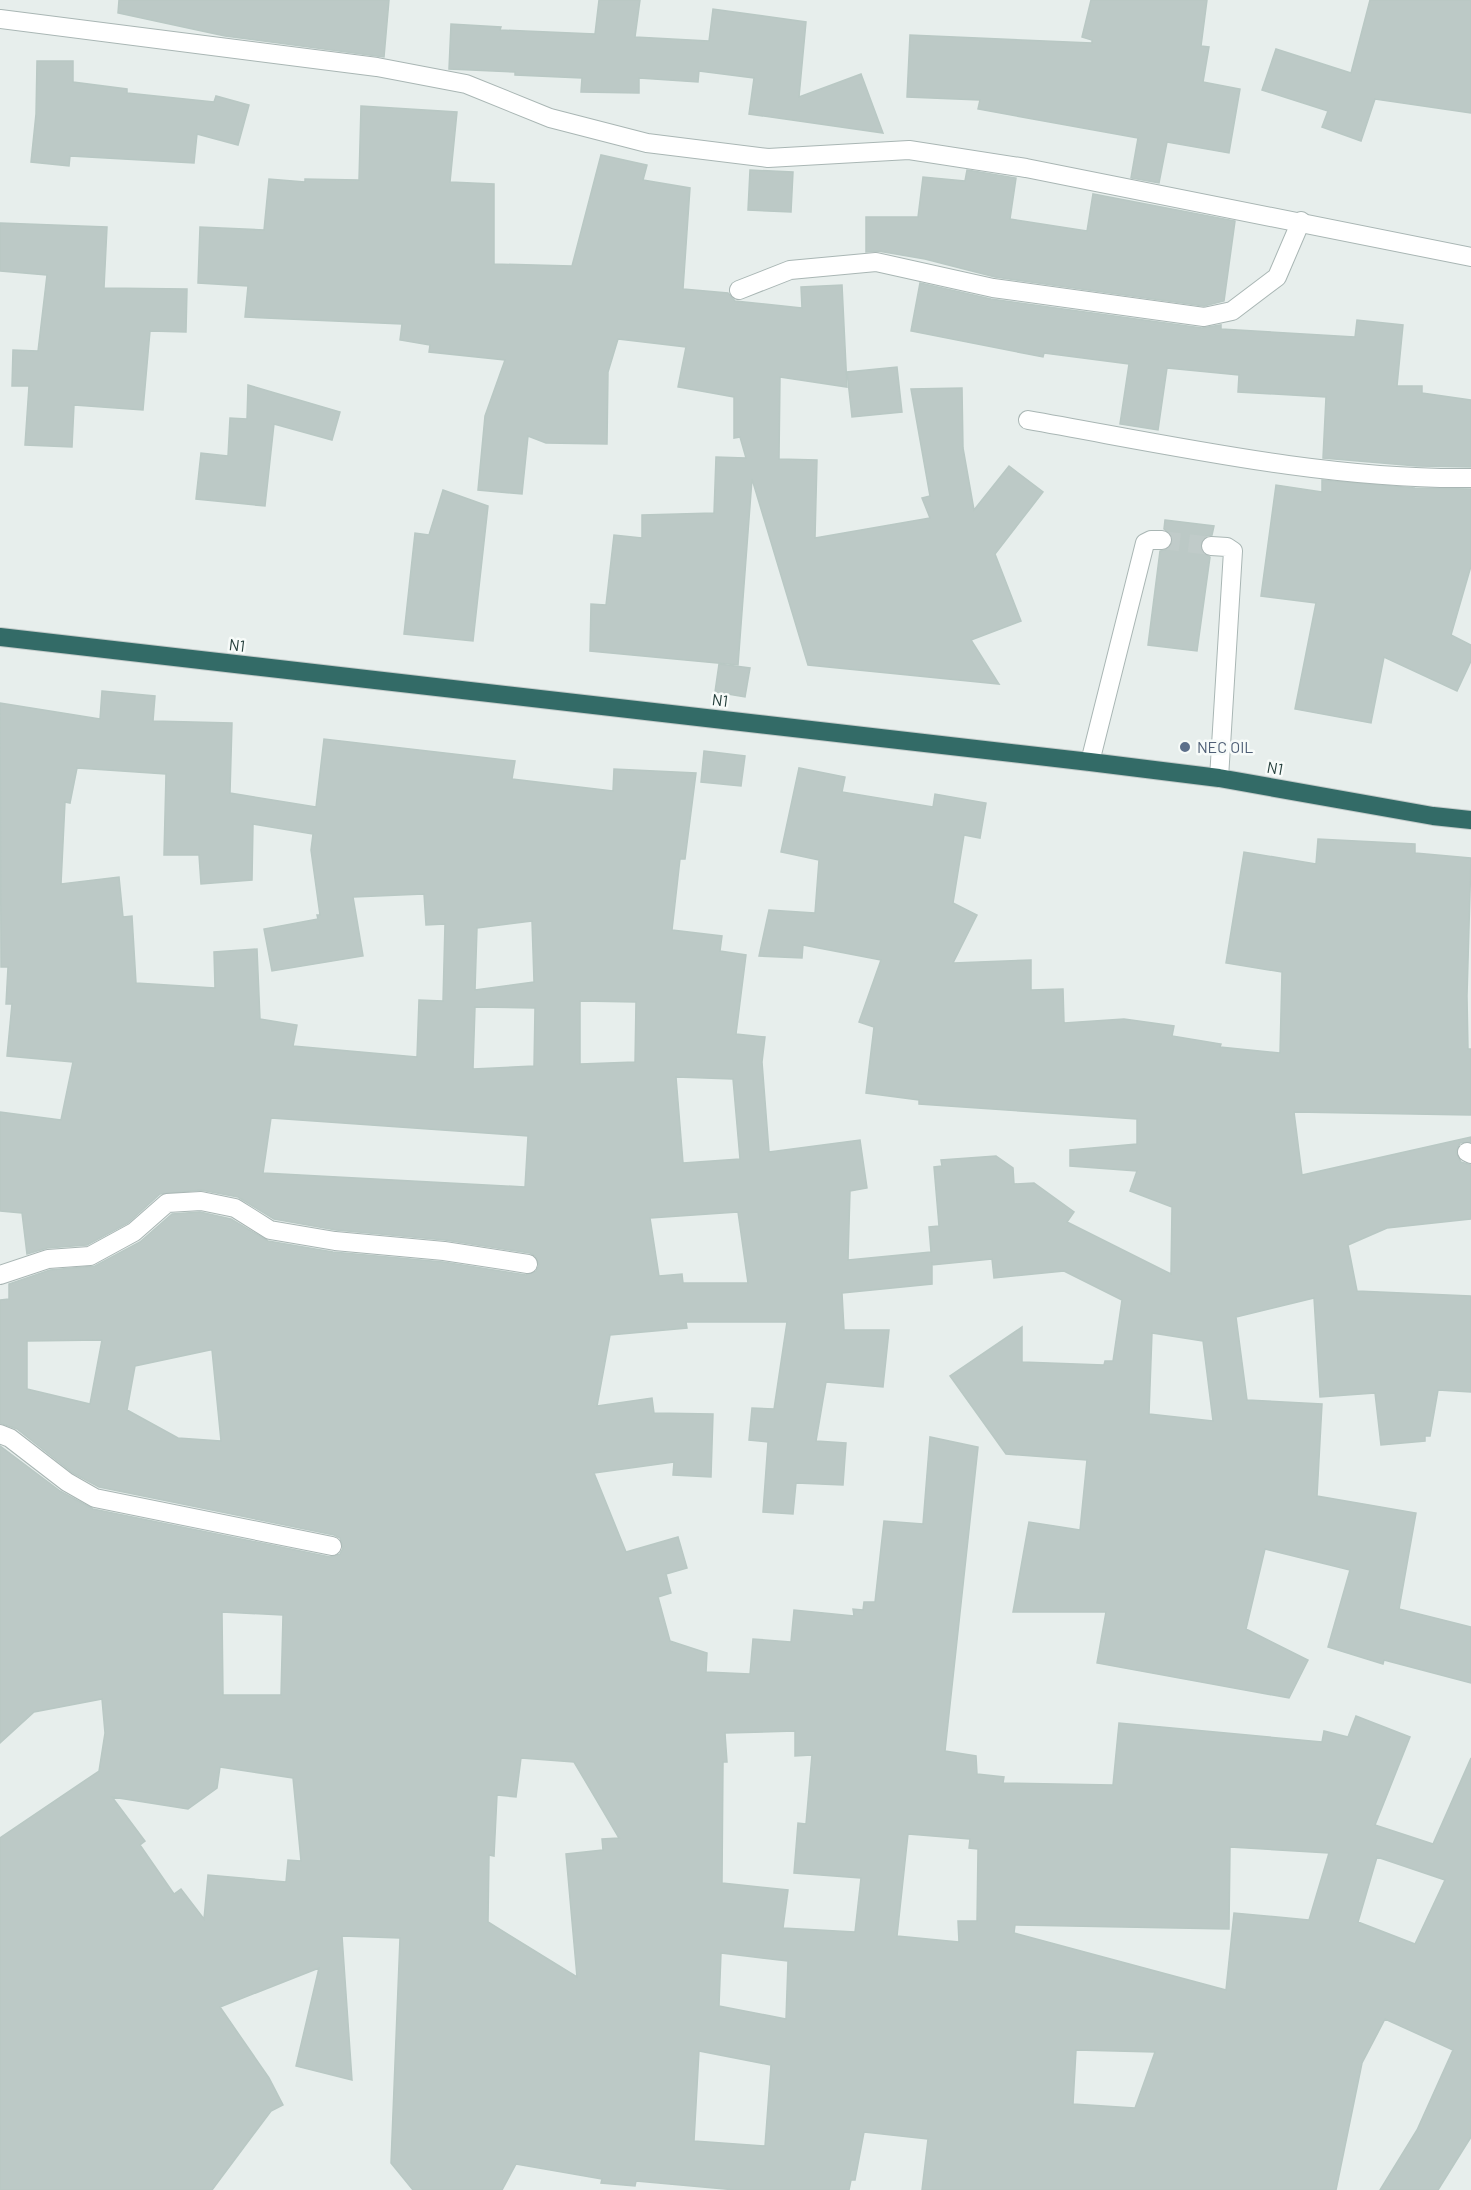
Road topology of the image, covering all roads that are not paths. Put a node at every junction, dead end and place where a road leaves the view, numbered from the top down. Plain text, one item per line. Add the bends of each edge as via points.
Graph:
1 (0, 19) edge
2 (1301, 221) junction
3 (1471, 256) edge
4 (739, 290) dead end
5 (1028, 420) dead end
6 (1471, 478) edge
7 (1162, 540) tunnel mouth
8 (1211, 546) tunnel mouth
9 (0, 637) edge
10 (1090, 762) junction
11 (1219, 778) junction
12 (1471, 810) edge
13 (1433, 816) junction
14 (1471, 820) edge
15 (528, 1264) dead end
16 (0, 1275) edge
17 (0, 1434) edge
18 (332, 1546) dead end

1 - 2 street via 422,75 466,84 550,118 647,143 768,158 909,150 1026,168
2 - 3 street
2 - 4 street via 1276,277 1232,311 1204,317 993,288 876,262 790,270
5 - 6 street via 1245,459 1421,479
7 - 10 street via 1145,543
8 - 11 street via 1233,551
9 - 10 highway, N1
10 - 11 highway, N1
11 - 13 highway, N1
12 - 13 highway
13 - 14 highway
15 - 16 street via 270,1230 235,1208 201,1201 166,1203 134,1232 90,1256 48,1259
17 - 18 street via 94,1498

